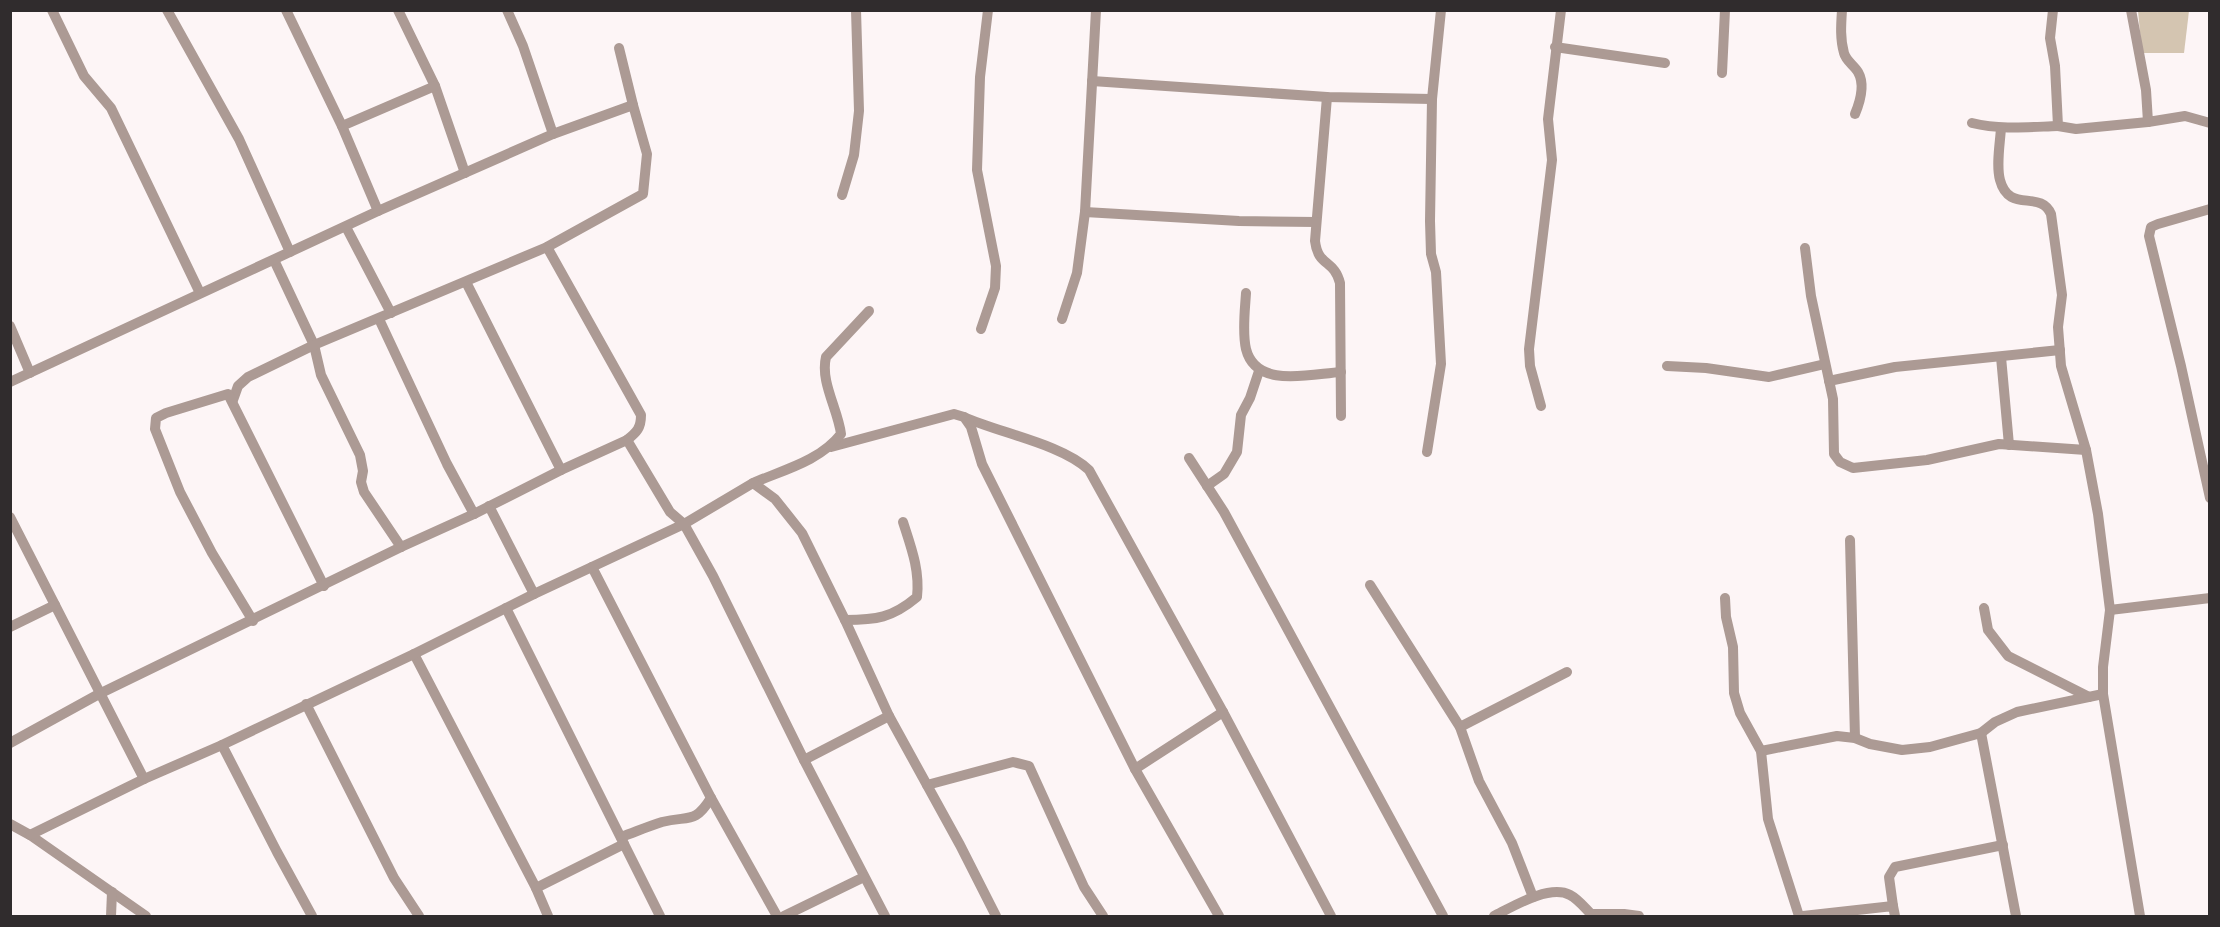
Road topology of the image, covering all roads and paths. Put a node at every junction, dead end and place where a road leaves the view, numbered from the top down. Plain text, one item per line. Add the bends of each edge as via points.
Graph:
1 (52, 10) edge
2 (167, 10) edge
3 (286, 10) edge
4 (398, 10) edge
5 (507, 10) edge
6 (856, 10) edge
7 (987, 10) edge
8 (1096, 10) edge
9 (1441, 10) edge
10 (1561, 10) edge
11 (1725, 10) edge
12 (1842, 10) edge
13 (2053, 10) edge
14 (2132, 10) edge
15 (1555, 47) junction
16 (619, 48) dead end
17 (1665, 63) dead end
18 (1722, 73) dead end
19 (1092, 81) junction
20 (435, 86) junction
21 (1327, 97) junction
22 (1432, 99) junction
23 (633, 105) junction
24 (1855, 114) dead end
25 (2148, 122) junction
26 (1972, 123) dead end
27 (2210, 123) edge
28 (342, 126) junction
29 (2058, 126) junction
30 (2001, 128) junction
31 (553, 134) junction
32 (465, 173) junction
33 (842, 195) dead end
34 (2210, 209) edge
35 (378, 211) junction
36 (1085, 212) junction
37 (1316, 222) junction
38 (346, 226) junction
39 (546, 247) junction
40 (1805, 248) dead end
41 (290, 252) junction
42 (274, 260) junction
43 (465, 282) junction
44 (1246, 292) dead end
45 (200, 293) junction
46 (869, 311) dead end
47 (391, 313) junction
48 (379, 319) junction
49 (1062, 319) dead end
50 (10, 326) edge
51 (981, 329) dead end
52 (314, 345) junction
53 (2060, 350) junction
54 (2001, 357) junction
55 (1825, 364) junction
56 (1667, 366) dead end
57 (1259, 371) junction
58 (1341, 372) junction
59 (30, 373) junction
60 (1829, 381) junction
61 (10, 382) edge
62 (233, 400) junction
63 (1541, 406) dead end
64 (1341, 416) dead end
65 (964, 417) junction
66 (627, 440) junction
67 (2009, 445) junction
68 (831, 447) junction
69 (2086, 450) junction
70 (1427, 452) dead end
71 (1189, 458) dead end
72 (561, 470) junction
73 (2207, 474) edge
74 (753, 483) junction
75 (1207, 486) junction
76 (2210, 498) edge
77 (489, 506) junction
78 (474, 514) junction
79 (10, 517) edge
80 (903, 522) dead end
81 (684, 524) junction
82 (1850, 540) dead end
83 (401, 547) junction
84 (592, 567) junction
85 (1370, 585) dead end
86 (324, 586) junction
87 (534, 594) junction
88 (1725, 598) dead end
89 (2210, 598) edge
90 (55, 605) junction
91 (506, 608) junction
92 (1984, 608) dead end
93 (2110, 610) junction
94 (845, 620) junction
95 (253, 621) junction
96 (10, 627) edge
97 (414, 654) junction
98 (1568, 672) dead end
99 (99, 694) junction
100 (2103, 694) junction
101 (2089, 697) junction
102 (306, 704) junction
103 (1223, 712) junction
104 (889, 716) junction
105 (1460, 727) junction
106 (1981, 733) junction
107 (1855, 738) junction
108 (10, 743) edge
109 (222, 745) junction
110 (1761, 751) junction
111 (804, 760) junction
112 (1135, 769) junction
113 (144, 779) junction
114 (927, 785) junction
115 (711, 798) junction
116 (10, 824) edge
117 (30, 835) junction
118 (623, 841) junction
119 (2003, 845) junction
120 (864, 877) junction
121 (536, 888) junction
122 (112, 892) junction
123 (1533, 897) junction
124 (1894, 911) edge
125 (1591, 915) edge
126 (111, 916) edge
127 (146, 916) edge
128 (312, 916) edge
129 (419, 916) edge
130 (548, 916) edge
131 (660, 916) edge
132 (777, 916) edge
133 (784, 916) edge
134 (885, 916) edge
135 (996, 916) edge
136 (1103, 916) edge
137 (1219, 916) edge
138 (1331, 916) edge
139 (1443, 916) edge
140 (1494, 916) edge
141 (1639, 916) edge
142 (1801, 916) edge
143 (2016, 916) edge
144 (2139, 916) edge

1 - 45 street via 84,76 111,108
2 - 41 street via 239,139
3 - 28 street
4 - 20 street
5 - 31 street
6 - 33 street via 859,111 854,155
7 - 51 street via 977,170 996,266 995,288
8 - 19 street
9 - 22 street
10 - 15 street
11 - 18 street
12 - 24 street via 1844,54 1861,79
13 - 29 street via 2050,38
14 - 25 street
15 - 17 street
15 - 63 street via 1548,119 1552,160 1529,349
16 - 23 street
19 - 21 street
19 - 36 street
20 - 28 street
20 - 32 street
21 - 22 street
21 - 37 street
22 - 70 street via 1431,254 1436,273 1441,364
23 - 31 street
23 - 39 street via 647,154 643,194
25 - 27 street via 2185,116
25 - 29 street via 2076,129
26 - 30 street
28 - 35 street
29 - 30 street
30 - 53 street via 2000,179 2005,192 2010,198 2040,203 2051,214 2062,295
31 - 32 street
32 - 35 street
34 - 73 street via 2151,227 2149,236
35 - 38 street
36 - 37 street
36 - 49 street via 1077,273
37 - 58 street via 1317,252 1338,272 1340,283
38 - 41 street
38 - 47 street
39 - 43 street
39 - 66 street via 641,415 641,425
40 - 55 street
41 - 42 street
42 - 45 street
42 - 52 street
43 - 47 street
43 - 72 street
44 - 57 street via 1245,347 1250,362
45 - 59 street
46 - 68 street via 826,357 824,375 841,434
47 - 48 street
48 - 52 street
48 - 78 street
50 - 59 street
52 - 62 street via 248,377 238,386
52 - 83 street via 321,375 360,455 364,492
53 - 54 street
53 - 69 street via 2065,382
54 - 60 street via 1895,367
54 - 67 street
55 - 56 street via 1769,377
55 - 60 street
57 - 58 street via 1279,376
57 - 75 street via 1241,415 1237,452 1224,474
58 - 64 street
59 - 61 street
60 - 67 street via 1834,408 1834,454 1846,466 1927,460
62 - 86 street
62 - 95 street via 228,394 166,413 156,418 155,429 180,492
65 - 68 street via 954,414
65 - 103 street via 1059,451 1089,470
65 - 112 street via 982,464
66 - 72 street
66 - 81 street via 670,512
67 - 69 street
68 - 74 street
69 - 93 street
71 - 75 street
72 - 77 street
73 - 76 street
74 - 81 street
74 - 94 street via 775,500 802,533
75 - 139 street
77 - 78 street
77 - 87 street
78 - 83 street
79 - 90 street
80 - 94 street via 915,560 917,597 888,617
81 - 84 street
81 - 111 street
82 - 107 street
83 - 86 street
84 - 87 street
84 - 115 street
85 - 105 street
86 - 95 street
87 - 91 street
88 - 110 street via 1733,647 1734,693 1740,713
89 - 93 street
90 - 96 street
90 - 99 street
91 - 97 street
91 - 118 street
92 - 101 street via 1988,630 2008,656
93 - 100 street
94 - 104 street
95 - 99 street
97 - 102 street
97 - 121 street
98 - 105 street
99 - 108 street
99 - 113 street
100 - 101 street
100 - 144 street
101 - 106 street via 2017,712
102 - 109 street
102 - 129 street via 394,878
103 - 112 street
103 - 138 street
104 - 111 street
104 - 114 street
105 - 123 street via 1479,781 1512,843
106 - 107 street via 1902,750
106 - 119 street
107 - 110 street via 1837,736
109 - 113 street
109 - 128 street
110 - 142 street via 1771,829
111 - 120 street
112 - 137 street
113 - 117 street
114 - 135 street
114 - 136 street via 1013,762 1029,766 1084,887
115 - 118 street via 703,811 690,819 663,822
115 - 132 street
116 - 117 street
117 - 122 street
118 - 121 street
118 - 131 street
119 - 124 street via 1895,867 1889,877
119 - 143 street
120 - 133 street
120 - 134 street
121 - 130 street
122 - 126 street
122 - 127 street
123 - 125 street via 1565,893
123 - 140 street
124 - 142 street
125 - 141 street

